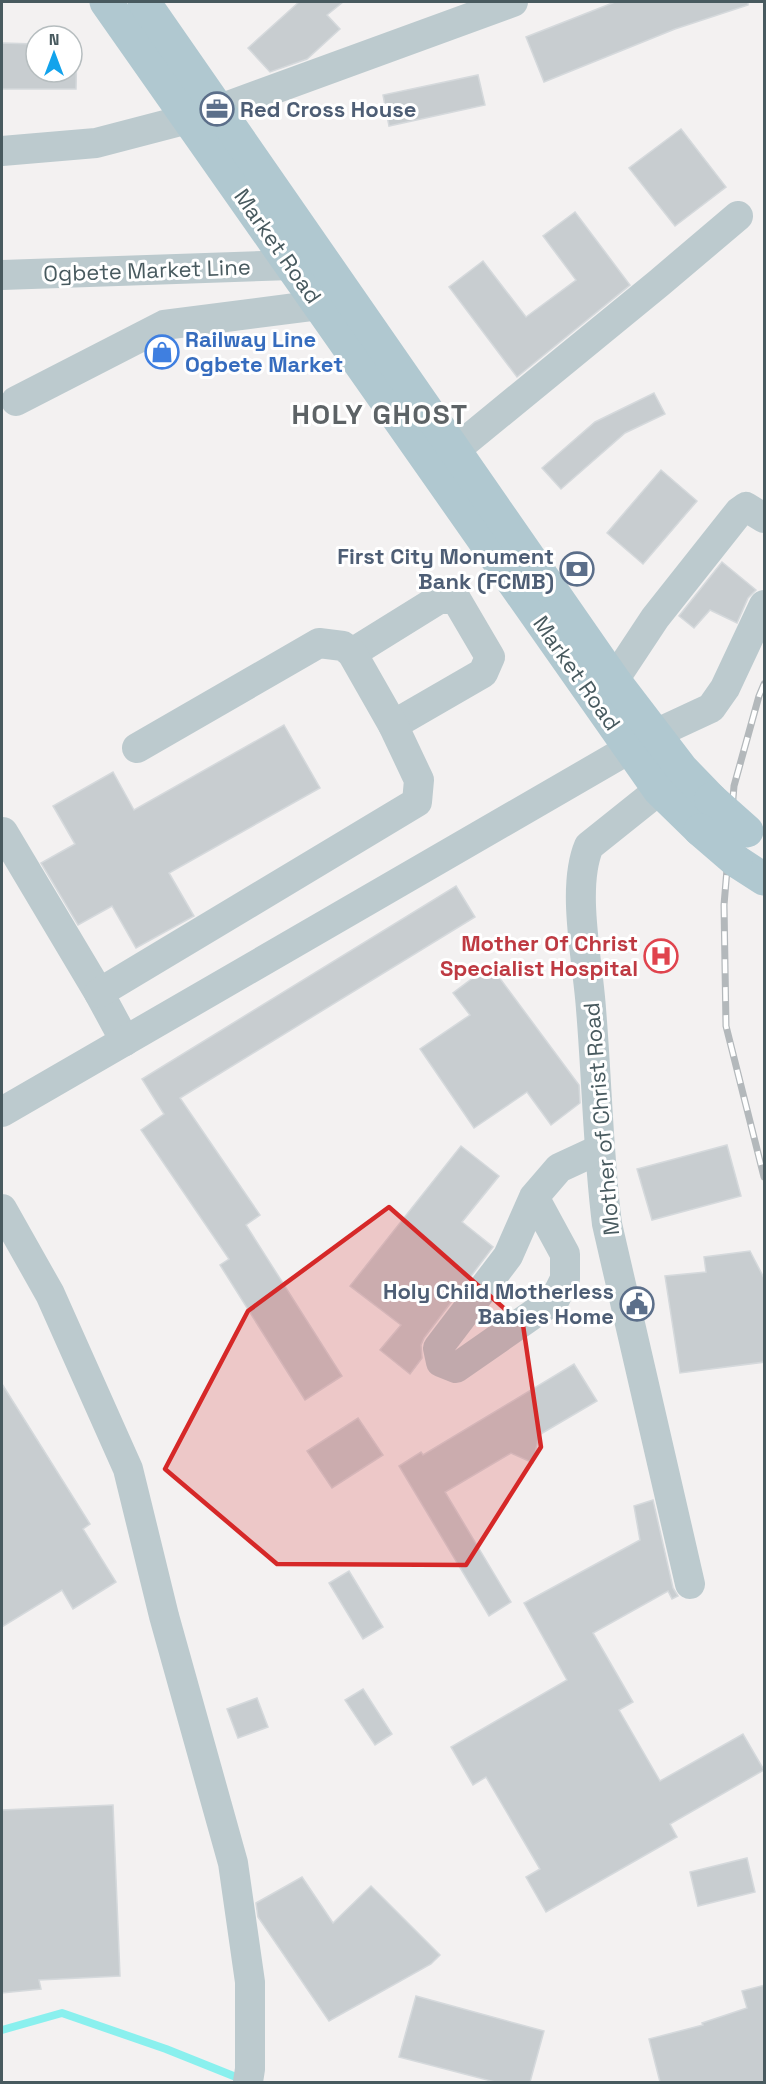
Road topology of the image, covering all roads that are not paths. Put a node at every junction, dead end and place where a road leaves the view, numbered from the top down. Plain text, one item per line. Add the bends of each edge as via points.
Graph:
1 (106, 2) edge
2 (144, 2) edge
3 (513, 2) edge
4 (203, 115) junction
5 (2, 151) edge
6 (738, 216) dead end
7 (292, 265) junction
8 (2, 275) edge
9 (319, 304) junction
10 (16, 401) dead end
11 (455, 450) junction
12 (765, 518) edge
13 (765, 606) edge
14 (352, 653) junction
15 (614, 680) junction
16 (393, 725) junction
17 (643, 741) junction
18 (137, 748) dead end
19 (659, 790) junction
20 (3, 832) dead end
21 (749, 844) edge
22 (765, 879) edge
23 (99, 993) junction
24 (125, 1041) junction
25 (2, 1112) edge
26 (600, 1149) junction
27 (534, 1197) junction
28 (2, 1209) edge
29 (690, 1584) dead end
30 (248, 2082) edge

1 - 4 main road, Market Road
2 - 4 main road, Market Road
3 - 4 street
4 - 5 street via 96,143
4 - 7 main road, Market Road
4 - 11 main road, Market Road
6 - 11 street
7 - 8 street, Ogbete Market Line
7 - 9 main road, Market Road
9 - 10 street via 164,325
9 - 17 main road, Market Road
11 - 15 main road, Market Road
12 - 15 street via 746,507 739,512 655,618
13 - 17 street via 725,688 711,708
14 - 16 street
14 - 16 street via 439,599 456,598 490,657 483,673
14 - 18 street via 343,646 319,643
15 - 17 main road, Market Road
16 - 23 street via 419,780 417,802
17 - 19 main road, Market Road
17 - 21 main road, Market Road, bridge via 682,769
17 - 24 street
19 - 21 main road, Market Road, bridge via 700,830
19 - 26 street, Mother of Christ Road via 589,846 583,859 580,893
20 - 23 street
21 - 22 main road, Market Road
23 - 24 street
24 - 25 street
26 - 27 street via 559,1168
26 - 29 street, Mother of Christ Road via 607,1224
27 - 27 street via 508,1256 438,1348 441,1362 456,1368 555,1299 565,1279 565,1254
28 - 30 street via 50,1294 128,1469 164,1616 233,1863 250,1982

